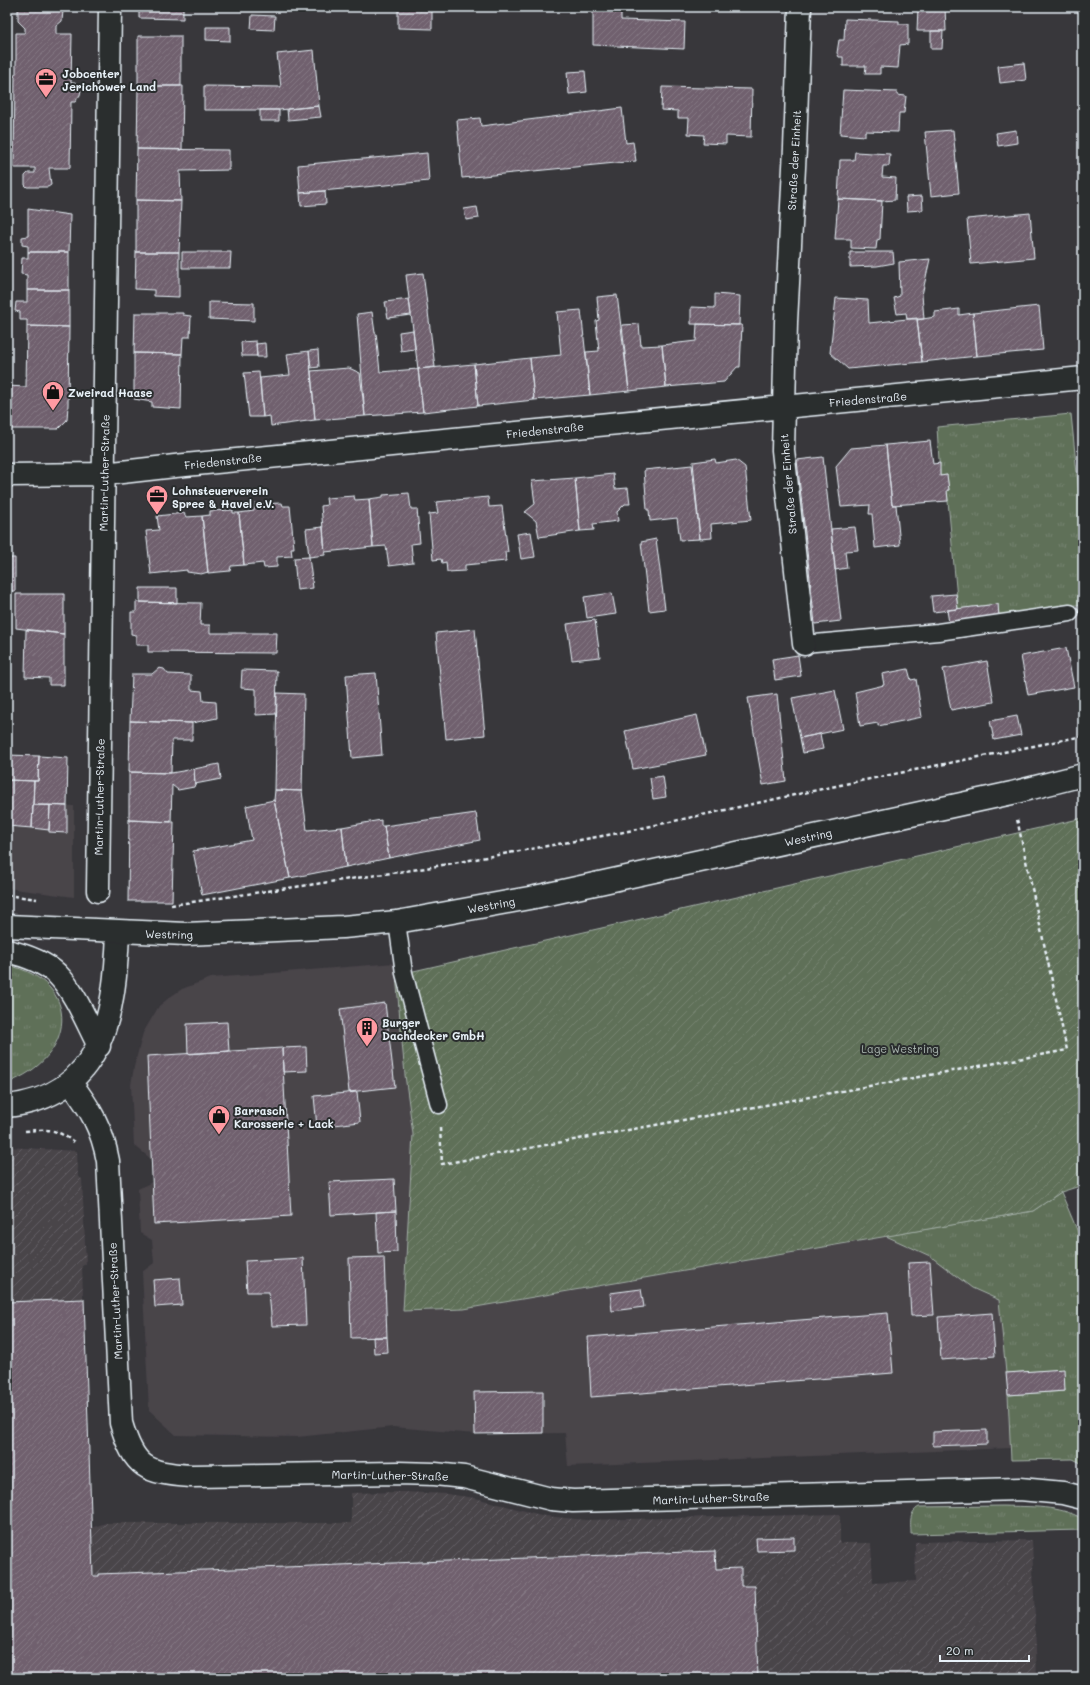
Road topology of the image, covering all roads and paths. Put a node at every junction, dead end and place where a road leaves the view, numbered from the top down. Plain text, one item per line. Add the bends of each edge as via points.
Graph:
1 (110, 7) edge
2 (800, 7) edge
3 (1083, 378) edge
4 (783, 407) junction
5 (104, 474) junction
6 (7, 475) edge
7 (1070, 613) dead end
8 (804, 644) joint
9 (1083, 736) edge
10 (1083, 775) edge
11 (1012, 793) junction
12 (98, 891) dead end
13 (164, 905) dead end
14 (397, 922) junction
15 (7, 926) edge
16 (118, 932) junction
17 (7, 951) edge
18 (99, 1046) junction
19 (70, 1082) junction
20 (439, 1105) joint
21 (7, 1106) edge
22 (22, 1132) dead end
23 (108, 1161) junction
24 (1083, 1498) edge

1 - 5 street, Martin-Luther-Straße
2 - 4 street, Straße der Einheit
3 - 4 street, Friedenstraße
4 - 5 street, Friedenstraße
4 - 8 street, Straße der Einheit via 783,450
5 - 6 street, Friedenstraße
5 - 12 street, Martin-Luther-Straße
7 - 8 lane, Straße der Einheit via 938,632
9 - 13 path via 845,784 619,834 426,868
10 - 11 street, Westring
11 - 14 street, Westring via 535,897
11 - 20 path via 1067,1050 442,1164
14 - 16 street, Westring via 216,933
14 - 20 lane via 404,973
15 - 16 street, Westring
16 - 18 street via 111,1006
17 - 18 street via 35,961 57,974 77,1002
18 - 19 street
19 - 21 street via 33,1102
19 - 23 street, Martin-Luther-Straße via 86,1102 100,1128
22 - 23 path via 47,1129 60,1132
23 - 24 street, Martin-Luther-Straße via 121,1423 133,1455 144,1466 154,1471 191,1476 435,1474 464,1477 551,1499 573,1501 1020,1490 1063,1493

